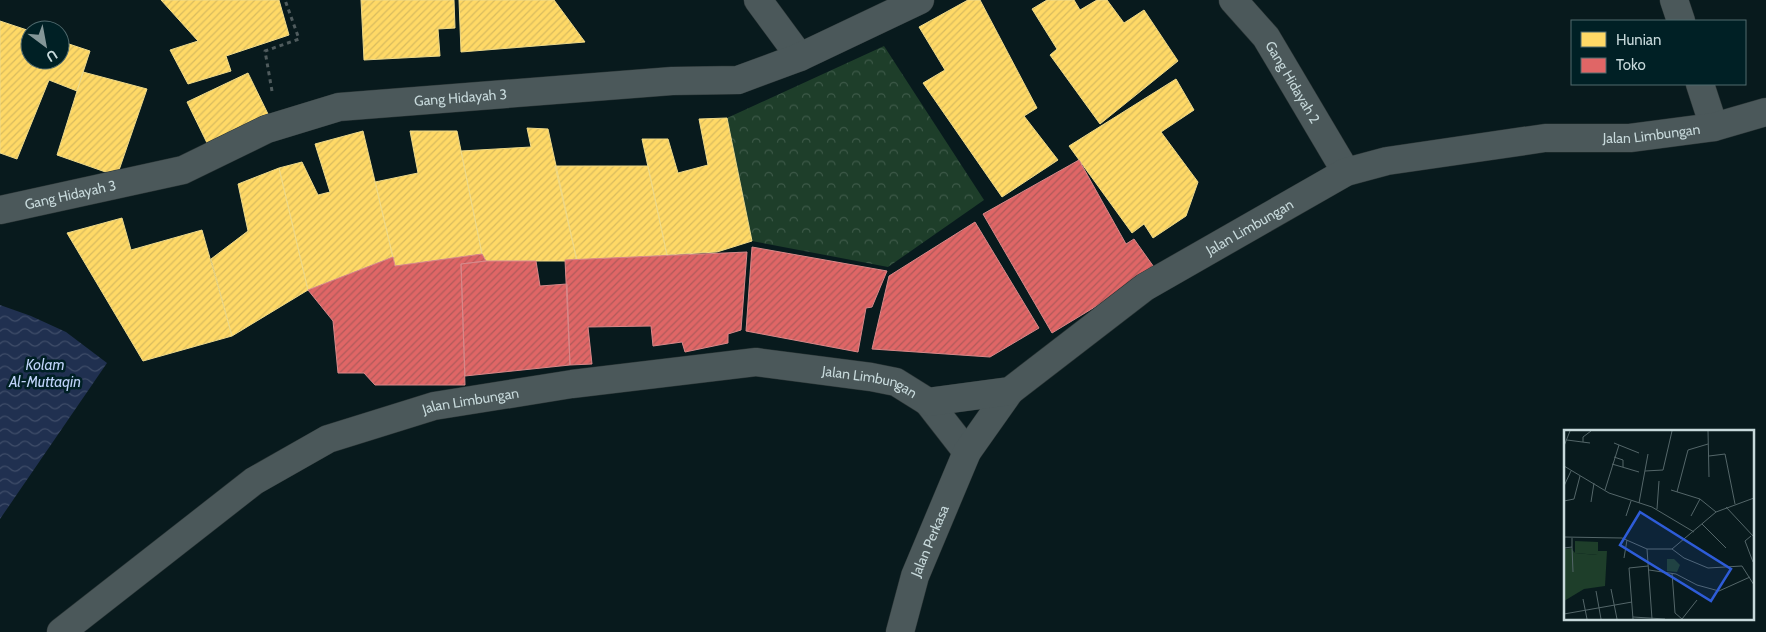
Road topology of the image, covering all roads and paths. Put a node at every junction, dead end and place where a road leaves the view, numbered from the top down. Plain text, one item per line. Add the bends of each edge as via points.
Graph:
1 (285, 0) edge
2 (758, 0) edge
3 (920, 0) edge
4 (1233, 0) edge
5 (1674, 0) edge
6 (1681, 20) edge
7 (800, 57) junction
8 (1700, 85) edge
9 (1766, 112) edge
10 (278, 126) junction
11 (1714, 127) junction
12 (1346, 172) junction
13 (0, 210) edge
14 (1010, 391) junction
15 (928, 402) junction
16 (967, 452) junction
17 (61, 632) edge
18 (900, 632) edge

1 - 10 path via 300,39 265,51
2 - 7 street
3 - 7 street, Gang Hidayah 3
4 - 12 street, Gang Hidayah 2 via 1266,37
5 - 6 street
7 - 10 street, Gang Hidayah 3 via 738,80 339,107
8 - 11 street
9 - 11 street, Jalan Limbungan
10 - 13 street, Gang Hidayah 3 via 183,170
11 - 12 street, Jalan Limbungan via 1630,138 1545,138 1387,160
12 - 14 street, Jalan Limbungan via 1145,287
14 - 15 street, Jalan Limbungan
14 - 16 street, Jalan Perkasa
15 - 16 street
15 - 17 street, Jalan Limbungan via 896,382 880,378 756,362 572,384 434,406 328,439 254,481
16 - 18 street, Jalan Perkasa via 915,576

